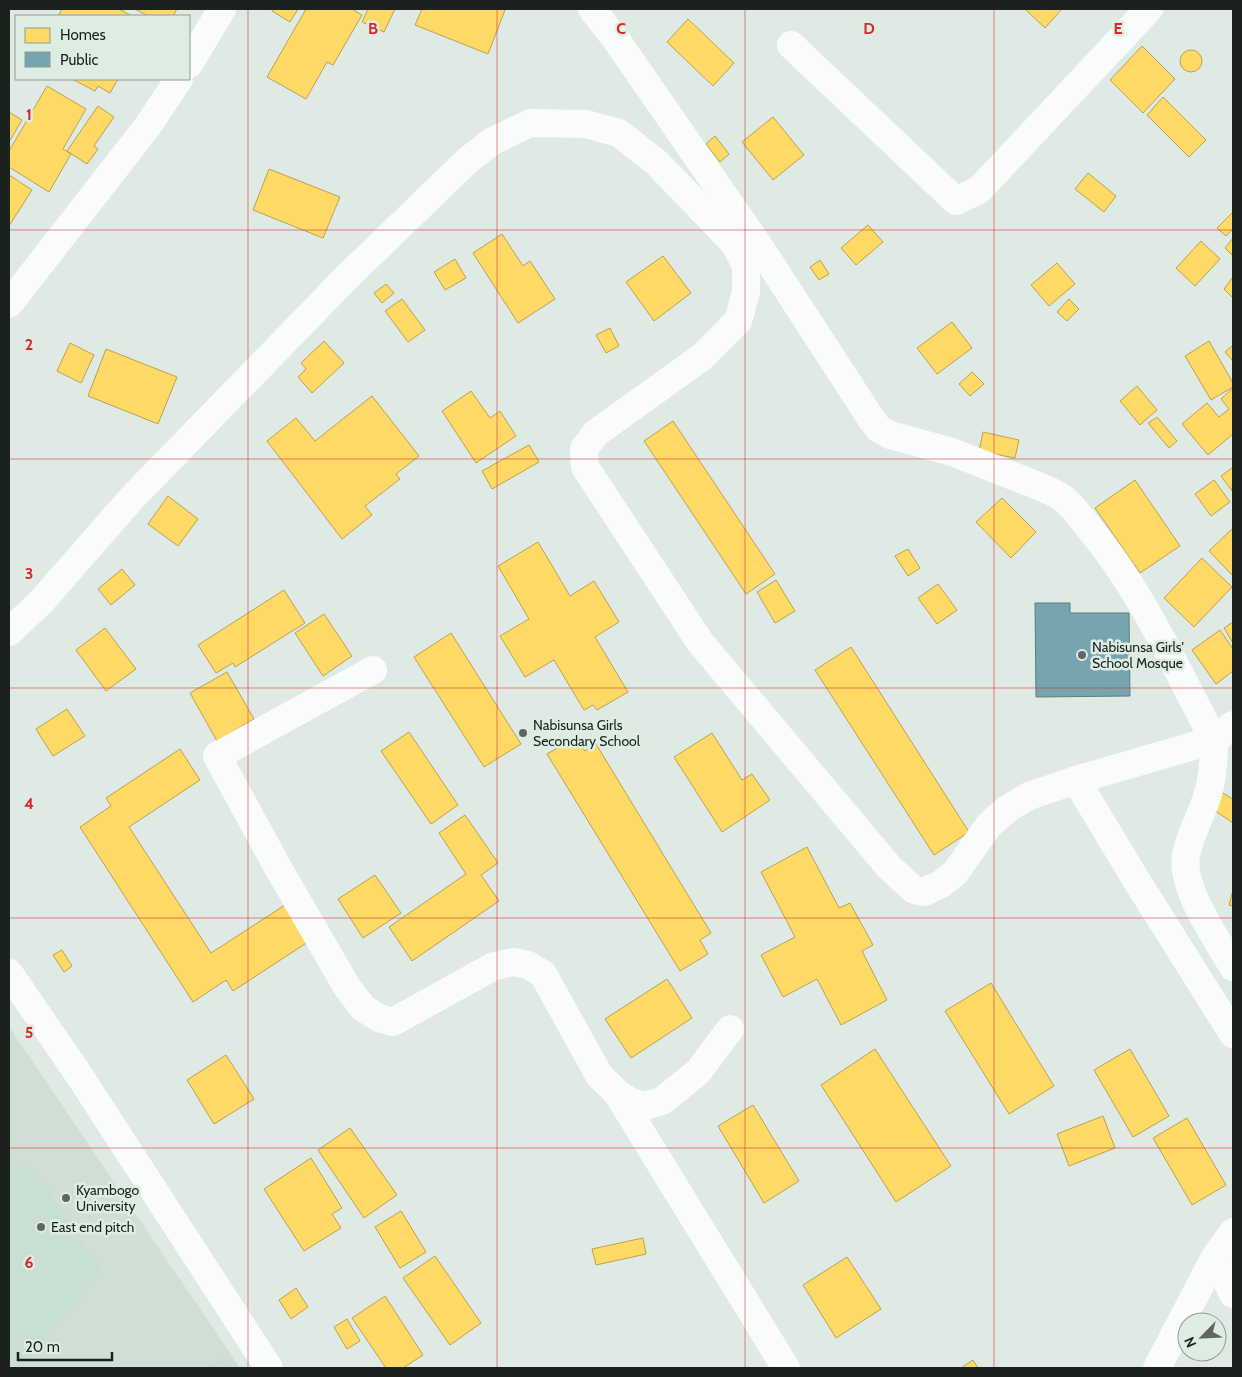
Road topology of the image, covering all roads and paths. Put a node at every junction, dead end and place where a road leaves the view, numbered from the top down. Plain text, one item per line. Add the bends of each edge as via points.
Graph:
1 (222, 9) edge
2 (592, 9) edge
3 (1149, 9) edge
4 (791, 45) dead end
5 (190, 62) edge
6 (178, 80) edge
7 (9, 304) edge
8 (9, 632) edge
9 (372, 670) dead end
10 (1224, 732) edge
11 (1076, 780) junction
12 (1233, 967) edge
13 (9, 973) edge
14 (730, 1029) dead end
15 (1233, 1034) edge
16 (617, 1093) junction
17 (1233, 1232) edge
18 (1215, 1257) junction
19 (1233, 1294) edge
20 (269, 1368) edge
21 (786, 1368) edge
22 (1157, 1368) edge

1 - 5 street
2 - 10 street via 759,246 879,429 952,452 1041,487 1065,500 1123,574
3 - 4 street via 979,190 956,200
6 - 7 street via 147,128
8 - 11 street via 40,603 131,499 347,277 467,161 491,142 530,123 586,124 619,133 657,163 735,244 746,266 746,292 738,320 702,358 596,433 584,449 586,467 700,642 889,867 914,890 924,892 955,873 989,825 1007,810 1029,796
9 - 16 street via 217,756 347,987 363,1008 393,1022 494,966 514,962 528,965 543,974 599,1075
10 - 11 street
10 - 12 street via 1208,793 1186,856 1187,880 1199,910
11 - 15 street
13 - 20 street
14 - 16 street via 698,1072 662,1101 645,1106
16 - 21 street
17 - 18 street
18 - 19 street
18 - 22 street

